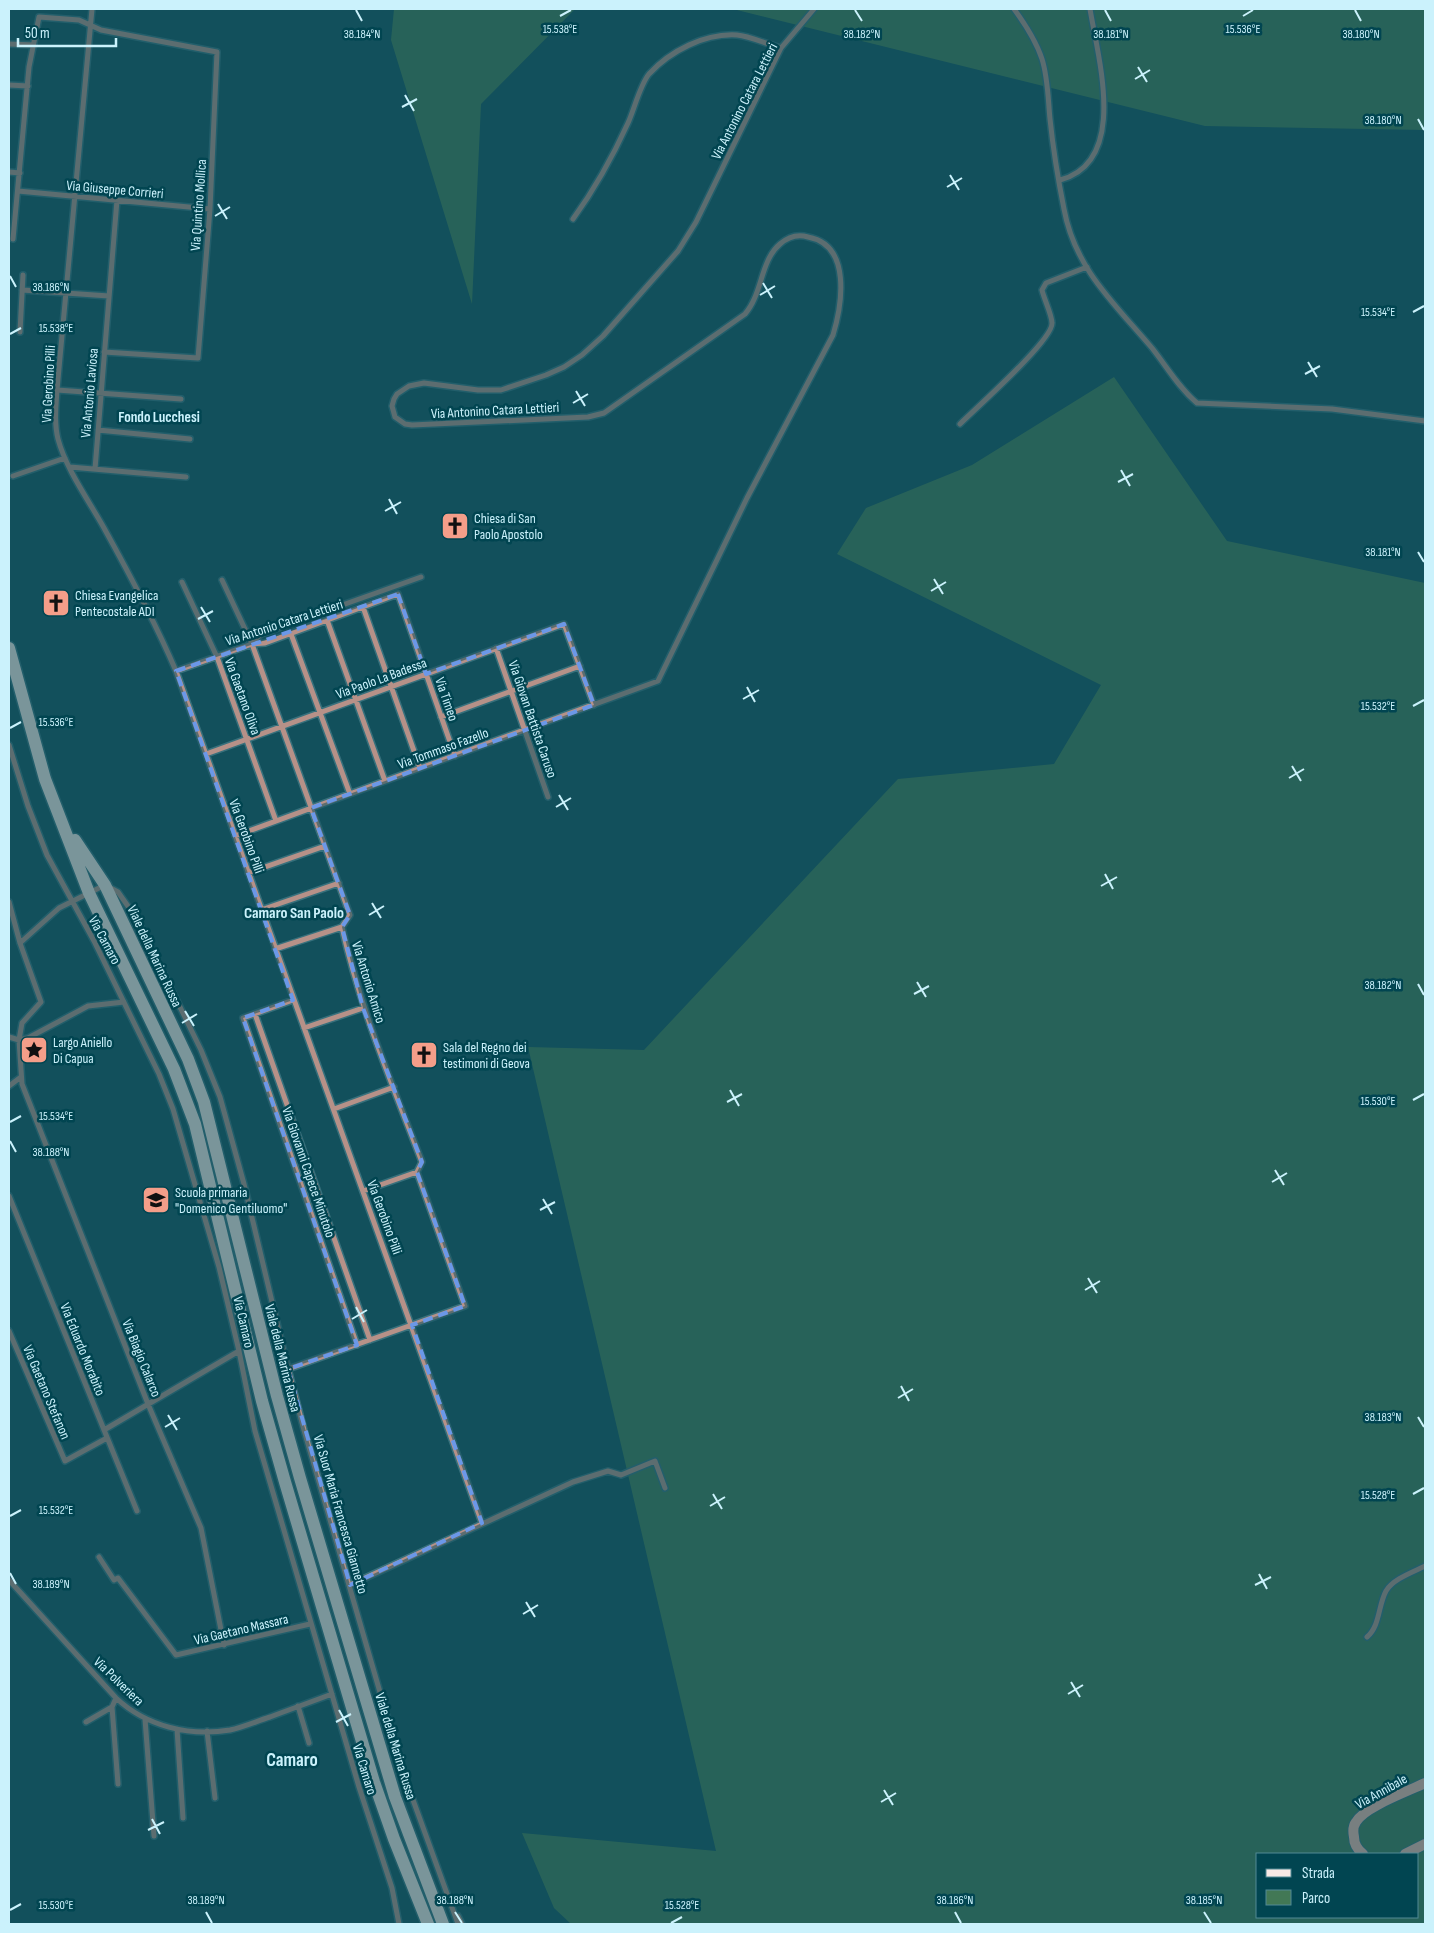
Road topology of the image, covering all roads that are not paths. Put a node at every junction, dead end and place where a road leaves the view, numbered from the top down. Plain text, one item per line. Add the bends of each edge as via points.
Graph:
1 (92, 9) edge
2 (814, 9) edge
3 (1014, 9) edge
4 (1090, 9) edge
5 (90, 25) junction
6 (9, 44) edge
7 (34, 45) junction
8 (781, 48) junction
9 (9, 85) edge
10 (28, 86) junction
11 (9, 172) edge
12 (20, 173) junction
13 (1060, 180) junction
14 (18, 191) junction
15 (74, 196) junction
16 (117, 200) junction
17 (210, 209) junction
18 (572, 219) dead end
19 (13, 239) dead end
20 (1087, 267) junction
21 (23, 274) dead end
22 (22, 290) junction
23 (65, 293) junction
24 (109, 296) junction
25 (20, 332) dead end
26 (104, 352) junction
27 (56, 390) junction
28 (101, 393) junction
29 (181, 399) dead end
30 (1425, 421) edge
31 (960, 424) dead end
32 (98, 430) junction
33 (190, 439) dead end
34 (65, 458) junction
35 (70, 467) junction
36 (95, 469) junction
37 (13, 476) dead end
38 (186, 477) dead end
39 (421, 577) dead end
40 (222, 580) dead end
41 (182, 582) dead end
42 (398, 594) joint
43 (363, 607) junction
44 (327, 620) junction
45 (291, 634) junction
46 (252, 644) junction
47 (9, 648) edge
48 (496, 648) junction
49 (217, 656) junction
50 (580, 666) junction
51 (176, 671) junction
52 (426, 674) junction
53 (658, 682) joint
54 (391, 686) junction
55 (511, 691) junction
56 (355, 700) junction
57 (594, 705) junction
58 (320, 712) junction
59 (441, 717) junction
60 (282, 726) junction
61 (524, 730) junction
62 (246, 739) junction
63 (9, 745) edge
64 (206, 754) junction
65 (455, 756) junction
66 (420, 768) junction
67 (384, 781) junction
68 (350, 794) junction
69 (548, 797) dead end
70 (311, 808) junction
71 (59, 814) junction
72 (276, 821) junction
73 (235, 836) junction
74 (325, 846) junction
75 (248, 873) junction
76 (338, 883) junction
77 (104, 885) junction
78 (89, 893) junction
79 (71, 901) junction
80 (9, 902) edge
81 (261, 910) junction
82 (342, 927) junction
83 (20, 943) junction
84 (275, 949) junction
85 (293, 1000) junction
86 (124, 1002) junction
87 (363, 1008) junction
88 (254, 1014) junction
89 (304, 1028) junction
90 (9, 1037) edge
91 (19, 1040) junction
92 (21, 1078) junction
93 (10, 1085) edge
94 (394, 1087) junction
95 (334, 1109) junction
96 (416, 1172) junction
97 (363, 1191) junction
98 (9, 1196) edge
99 (412, 1325) junction
100 (9, 1331) edge
101 (370, 1340) junction
102 (357, 1345) junction
103 (239, 1351) junction
104 (288, 1369) junction
105 (148, 1404) junction
106 (104, 1430) junction
107 (107, 1438) junction
108 (666, 1488) dead end
109 (137, 1511) dead end
110 (482, 1523) junction
111 (99, 1557) dead end
112 (1425, 1566) edge
113 (9, 1580) edge
114 (350, 1585) junction
115 (310, 1624) junction
116 (1367, 1637) dead end
117 (224, 1645) junction
118 (332, 1694) junction
119 (116, 1698) junction
120 (112, 1706) junction
121 (298, 1706) junction
122 (145, 1719) junction
123 (86, 1722) dead end
124 (177, 1729) junction
125 (207, 1731) junction
126 (309, 1743) dead end
127 (1425, 1783) edge
128 (118, 1784) dead end
129 (215, 1798) dead end
130 (183, 1818) dead end
131 (154, 1836) dead end
132 (1425, 1844) edge
133 (1362, 1853) edge
134 (1407, 1853) edge
135 (453, 1906) junction
136 (399, 1924) edge
137 (428, 1924) edge
138 (443, 1924) edge
139 (458, 1924) edge
140 (462, 1924) edge

1 - 5 street, Via Gerobino Pilli
2 - 8 street, Via Antonino Catara Lettieri
3 - 13 street via 1042,59
4 - 13 street via 1104,98 1104,122 1092,157 1085,167
5 - 7 street via 79,20 39,17
5 - 15 street, Via Gerobino Pilli
5 - 17 street, Via Quintino Mollica via 101,30 217,52
6 - 7 street
7 - 10 street
8 - 18 street via 738,35 710,38 670,55 648,76 628,124 588,199
8 - 53 street, Via Antonino Catara Lettieri via 696,222 678,251 592,347 546,376 501,390 414,384 397,394 392,406 394,417 412,425 588,417 604,413 745,314 754,301 769,259 781,243 788,238 804,236 829,248 841,276 838,319 833,335 747,498
9 - 10 street
10 - 12 street
11 - 12 street
12 - 14 street
13 - 20 street via 1067,224
14 - 15 street, Via Giuseppe Corrieri
14 - 19 street
15 - 16 street, Via Giuseppe Corrieri
15 - 23 street, Via Gerobino Pilli
16 - 17 street, Via Giuseppe Corrieri
16 - 24 street, Via Antonio Laviosa
17 - 26 street, Via Quintino Mollica via 198,358
20 - 30 street via 1109,300 1197,404 1332,409
20 - 31 street via 1046,283 1042,290 1052,323 1048,334
21 - 22 street
22 - 23 street
22 - 25 street
23 - 24 street
23 - 27 street, Via Gerobino Pilli
24 - 26 street, Via Antonio Laviosa
26 - 28 street, Via Antonio Laviosa
27 - 28 street
27 - 34 street, Via Gerobino Pilli via 56,427
28 - 29 street
28 - 32 street, Via Antonio Laviosa
32 - 33 street
32 - 36 street, Via Antonio Laviosa
34 - 35 street, Via Gerobino Pilli
34 - 37 street
35 - 36 street
35 - 51 street, Via Gerobino Pilli via 136,584
36 - 38 street
39 - 46 street via 261,634
40 - 46 street, Via Antonio Amico
41 - 49 street, Via Gaetano Oliva
42 - 43 street, Via Antonio Catara Lettieri
42 - 52 street, Via Timeo
43 - 44 street, Via Antonio Catara Lettieri
43 - 54 street
44 - 45 street, Via Antonio Catara Lettieri
44 - 56 street
45 - 46 street, Via Antonio Catara Lettieri
45 - 58 street
46 - 49 street, Via Antonio Catara Lettieri
46 - 60 street, Via Antonio Amico
47 - 71 main road, Viale della Marina Russa via 45,779
48 - 50 street, Via Paolo La Badessa via 564,624
48 - 52 street, Via Paolo La Badessa
48 - 55 street, Via Giovan Battista Caruso
49 - 51 street, Via Antonio Catara Lettieri
49 - 62 street, Via Gaetano Oliva
50 - 55 street
50 - 57 street
51 - 64 street, Via Gerobino Pilli
52 - 54 street, Via Paolo La Badessa
52 - 59 street, Via Timeo
53 - 57 street, Via Tommaso Fazello
54 - 56 street, Via Paolo La Badessa
54 - 66 street
55 - 59 street
55 - 61 street, Via Giovan Battista Caruso
56 - 58 street, Via Paolo La Badessa
56 - 67 street
57 - 61 street, Via Tommaso Fazello
58 - 60 street, Via Paolo La Badessa
58 - 68 street
59 - 65 street, Via Timeo
60 - 62 street, Via Paolo La Badessa
60 - 70 street, Via Antonio Amico
61 - 65 street, Via Tommaso Fazello
61 - 69 street, Via Giovan Battista Caruso
62 - 64 street, Via Paolo La Badessa
62 - 72 street, Via Gaetano Oliva
63 - 79 street, Via Camaro via 38,834
64 - 73 street, Via Gerobino Pilli
65 - 66 street, Via Tommaso Fazello
66 - 67 street, Via Tommaso Fazello
67 - 68 street, Via Tommaso Fazello
68 - 70 street, Via Tommaso Fazello
70 - 72 street, Via Tommaso Fazello
70 - 74 street, Via Antonio Amico
71 - 77 main road, Viale della Marina Russa
71 - 78 main road, Viale della Marina Russa
72 - 73 street, Via Tommaso Fazello
73 - 75 street, Via Gerobino Pilli
74 - 75 street
74 - 76 street, Via Antonio Amico
75 - 81 street, Via Gerobino Pilli
76 - 81 street
76 - 82 street, Via Antonio Amico via 350,915
77 - 78 street
77 - 104 street, Via Suor Maria Francesca Giannetto via 118,892 137,919 201,1050 220,1097
77 - 138 main road, Viale della Marina Russa via 188,1059 204,1102 278,1404 395,1797
78 - 79 street
78 - 137 main road, Viale della Marina Russa via 174,1069 195,1124 262,1401 285,1482 374,1782
79 - 83 street
79 - 86 street, Via Camaro
80 - 83 street
81 - 84 street, Via Gerobino Pilli
82 - 84 street
82 - 87 street, Via Antonio Amico
83 - 91 street via 41,1002 22,1023
84 - 85 street, Via Gerobino Pilli
85 - 88 street
85 - 89 street, Via Gerobino Pilli
86 - 91 street via 88,1006
86 - 103 street, Via Camaro via 173,1109 220,1267
87 - 89 street
87 - 94 street, Via Antonio Amico
88 - 101 street, Via Giovanni Capece Minutolo
88 - 102 street, Via Giovanni Capece Minutolo via 243,1018
89 - 95 street, Via Gerobino Pilli
90 - 91 street
91 - 92 street, Via Biagio Calarco
92 - 93 street
92 - 105 street, Via Biagio Calarco
94 - 95 street
94 - 96 street, Via Antonio Amico via 422,1162
95 - 97 street, Via Gerobino Pilli
96 - 97 street
96 - 99 street, Via Antonio Amico via 465,1306
97 - 99 street, Via Gerobino Pilli
98 - 106 street, Via Eduardo Morabito
99 - 101 street
99 - 110 street, Via Gerobino Pilli
100 - 107 street, Via Gaetano Stefanon via 65,1461
101 - 102 street
102 - 104 street
103 - 105 street
103 - 115 street, Via Camaro via 255,1431
104 - 114 street, Via Suor Maria Francesca Giannetto
105 - 106 street
105 - 117 street, Via Biagio Calarco via 201,1528
106 - 107 street, Via Eduardo Morabito
107 - 109 street, Via Eduardo Morabito
108 - 110 street via 655,1461 621,1475 608,1471 573,1482
110 - 114 street
111 - 117 street, Via Gaetano Massara via 176,1655
112 - 116 street via 1387,1590 1374,1631
113 - 119 street, Via Polveriera
114 - 135 street, Via Suor Maria Francesca Giannetto via 404,1774
115 - 117 street, Via Gaetano Massara
115 - 118 street, Via Camaro
118 - 121 street, Via Polveriera
118 - 136 street, Via Camaro via 392,1888
119 - 120 street
119 - 122 street, Via Polveriera
120 - 123 street
120 - 128 street
121 - 125 street, Via Polveriera via 230,1730
121 - 126 street
122 - 124 street, Via Polveriera
122 - 131 street
124 - 125 street, Via Polveriera
124 - 130 street
125 - 129 street
127 - 133 street, Via Annibale via 1360,1816 1353,1833 1354,1842
132 - 134 street
135 - 139 street
135 - 140 street

